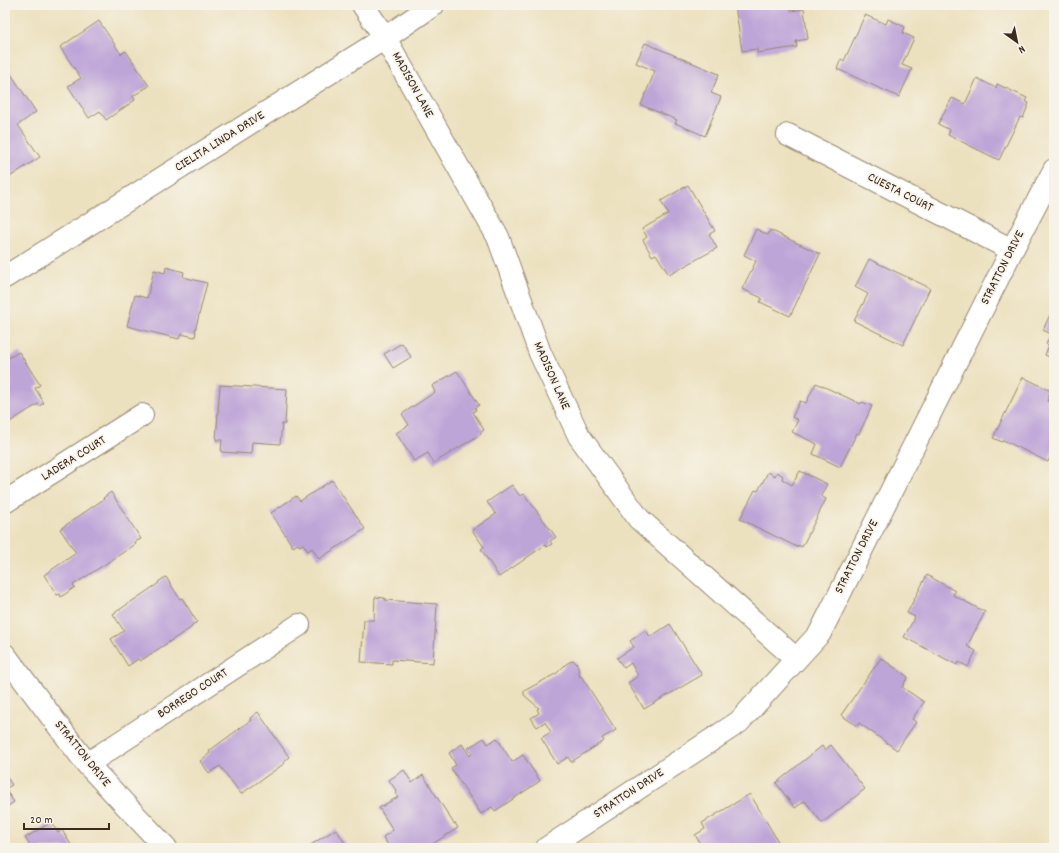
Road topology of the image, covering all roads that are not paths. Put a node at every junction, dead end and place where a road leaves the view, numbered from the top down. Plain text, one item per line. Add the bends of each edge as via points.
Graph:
1 (363, 5) edge
2 (433, 5) edge
3 (385, 38) junction
4 (788, 135) dead end
5 (1054, 170) edge
6 (1012, 250) junction
7 (5, 278) edge
8 (142, 415) dead end
9 (5, 502) edge
10 (299, 624) dead end
11 (5, 655) edge
12 (796, 659) junction
13 (87, 764) junction
14 (166, 848) edge
15 (547, 848) edge

1 - 3 street, MADISON LANE
2 - 3 street, CIELITA LINDA DRIVE
3 - 7 street, CIELITA LINDA DRIVE
3 - 12 street, MADISON LANE via 498,237 540,353 579,436 639,520
4 - 6 street, CUESTA COURT
5 - 6 street, STRATTON DRIVE
6 - 12 street, STRATTON DRIVE via 820,633
8 - 9 street, LADERA COURT
10 - 13 street, BORREGO COURT
11 - 13 street, STRATTON DRIVE
12 - 15 street, STRATTON DRIVE via 739,722
13 - 14 street, STRATTON DRIVE

